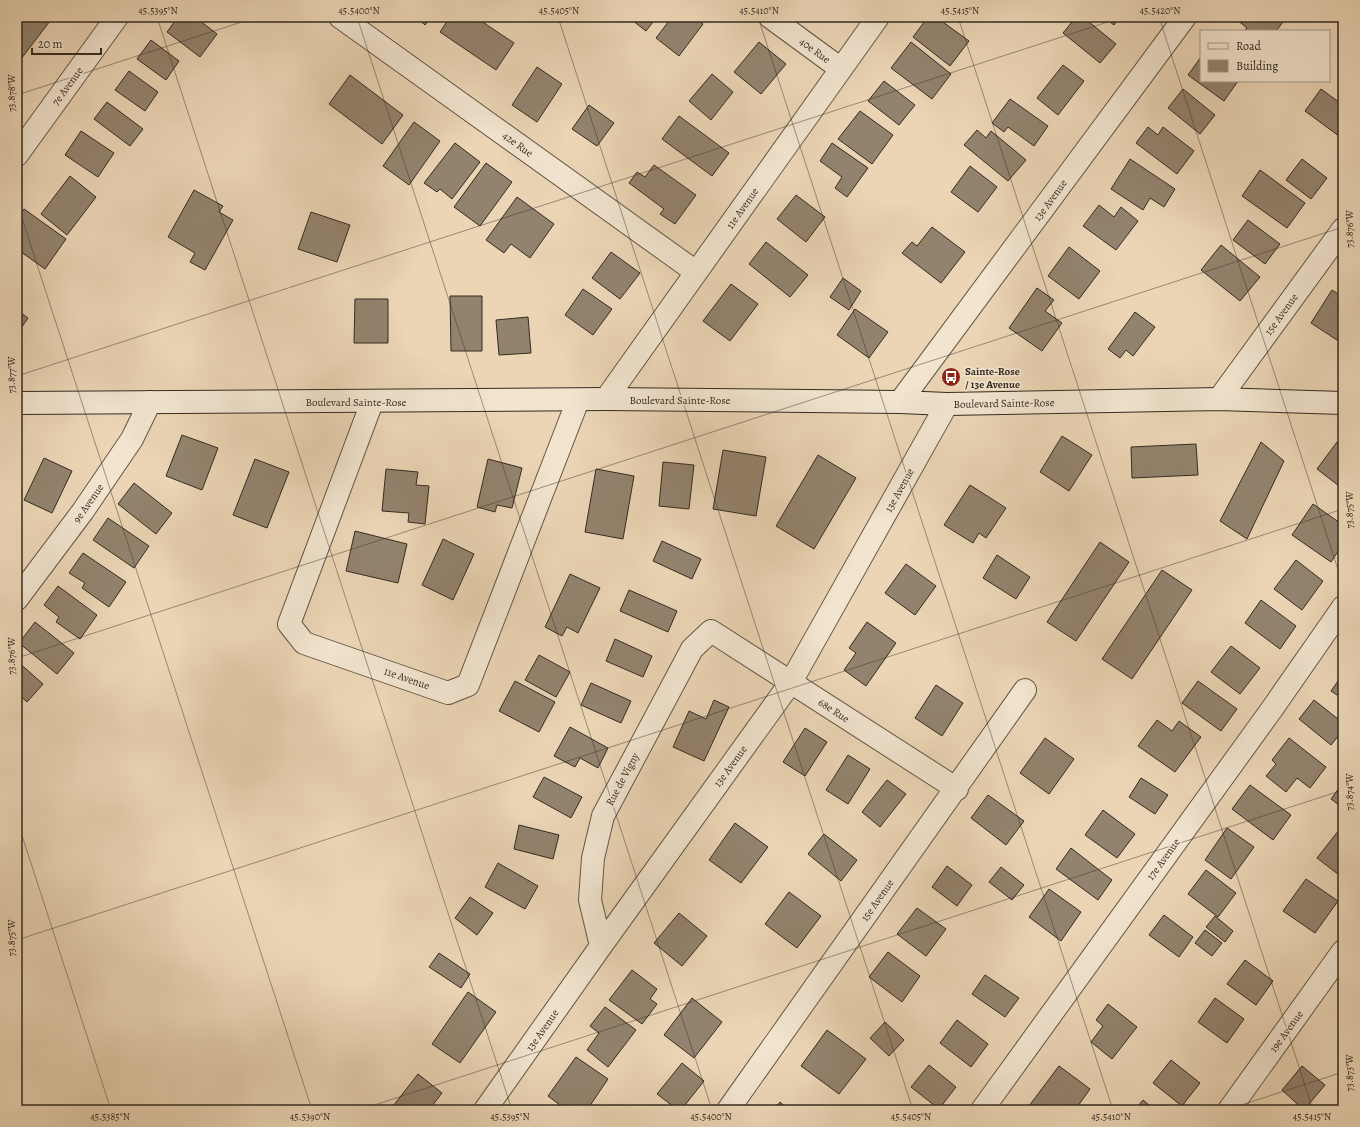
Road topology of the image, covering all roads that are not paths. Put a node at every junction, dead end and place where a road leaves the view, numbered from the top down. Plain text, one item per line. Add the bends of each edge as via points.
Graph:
1 (117, 17) edge
2 (340, 17) edge
3 (770, 17) edge
4 (878, 17) edge
5 (1185, 17) edge
6 (841, 69) junction
7 (17, 155) edge
8 (1343, 229) edge
9 (696, 272) junction
10 (606, 399) junction
11 (1220, 399) junction
12 (578, 400) junction
13 (150, 402) junction
14 (372, 402) junction
15 (900, 402) junction
16 (17, 403) edge
17 (1343, 403) edge
18 (947, 404) junction
19 (17, 599) edge
20 (1343, 607) edge
21 (711, 631) joint
22 (791, 682) junction
23 (1025, 690) dead end
24 (957, 789) junction
25 (601, 946) junction
26 (1343, 951) edge
27 (485, 1110) edge
28 (728, 1110) edge
29 (982, 1110) edge
30 (1229, 1110) edge

1 - 7 street, 7e Avenue
2 - 9 street, 42e Rue
3 - 6 street, 40e Rue
4 - 6 street, 11e Avenue
5 - 15 street, 13e Avenue
6 - 9 street, 11e Avenue
8 - 11 street, 15e Avenue
9 - 10 street, 11e Avenue
10 - 12 street, Boulevard Sainte-Rose
10 - 15 street, Boulevard Sainte-Rose
11 - 17 street, Boulevard Sainte-Rose
11 - 18 street, Boulevard Sainte-Rose
12 - 14 street, Boulevard Sainte-Rose
12 - 14 street, 11e Avenue via 468,685 448,692 304,643 289,624
13 - 14 street, Boulevard Sainte-Rose
13 - 16 street, Boulevard Sainte-Rose
13 - 19 street, 9e Avenue via 132,439 83,511
15 - 18 street, Boulevard Sainte-Rose
18 - 22 street, 13e Avenue
20 - 29 street, 17e Avenue
21 - 22 street, 68e Rue
21 - 25 street, Rue de Vigny via 692,649 603,816 593,858 590,900
22 - 24 street, 68e Rue
22 - 25 street, 13e Avenue
23 - 24 street, 15e Avenue
24 - 28 street, 15e Avenue
25 - 27 street, 13e Avenue
26 - 30 street, 19e Avenue

